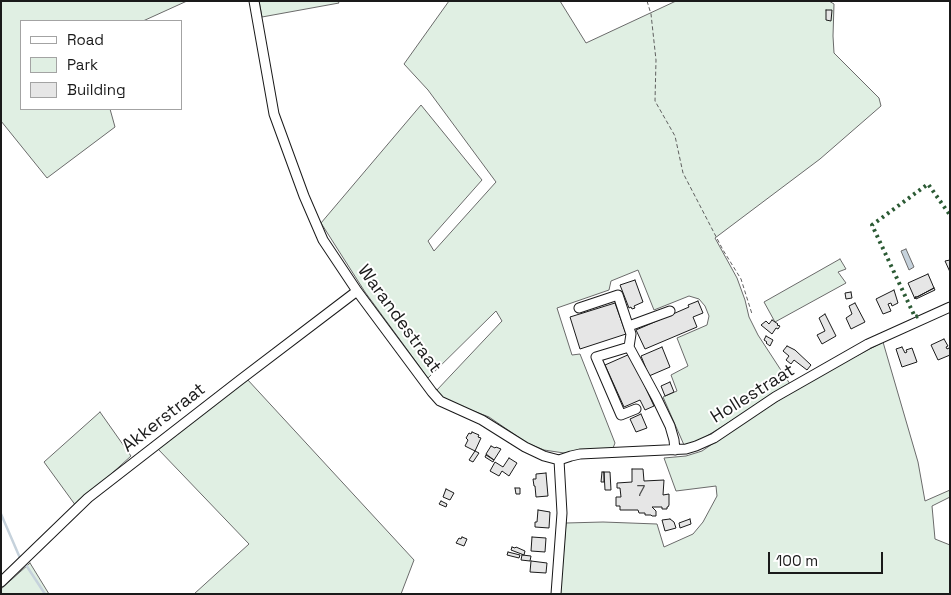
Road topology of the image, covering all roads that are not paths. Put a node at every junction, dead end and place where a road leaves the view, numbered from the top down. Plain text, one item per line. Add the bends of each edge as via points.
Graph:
1 (254, 1) edge
2 (357, 291) junction
3 (950, 307) edge
4 (579, 308) dead end
5 (670, 311) dead end
6 (629, 326) junction
7 (629, 347) junction
8 (636, 409) dead end
9 (675, 450) junction
10 (559, 460) junction
11 (1, 582) edge
12 (556, 594) edge

1 - 2 street, Warandestraat via 274,114 286,150 323,240
2 - 10 street, Warandestraat via 440,401 482,420 525,447
2 - 11 street, Akkerstraat via 88,498
3 - 9 street, Hollestraat via 868,344 775,397 706,442
4 - 6 street via 616,291
5 - 6 street
6 - 7 street
7 - 8 street via 596,357 621,415
7 - 9 street via 670,426
9 - 10 street, Hollestraat via 580,454
10 - 12 street via 562,513

